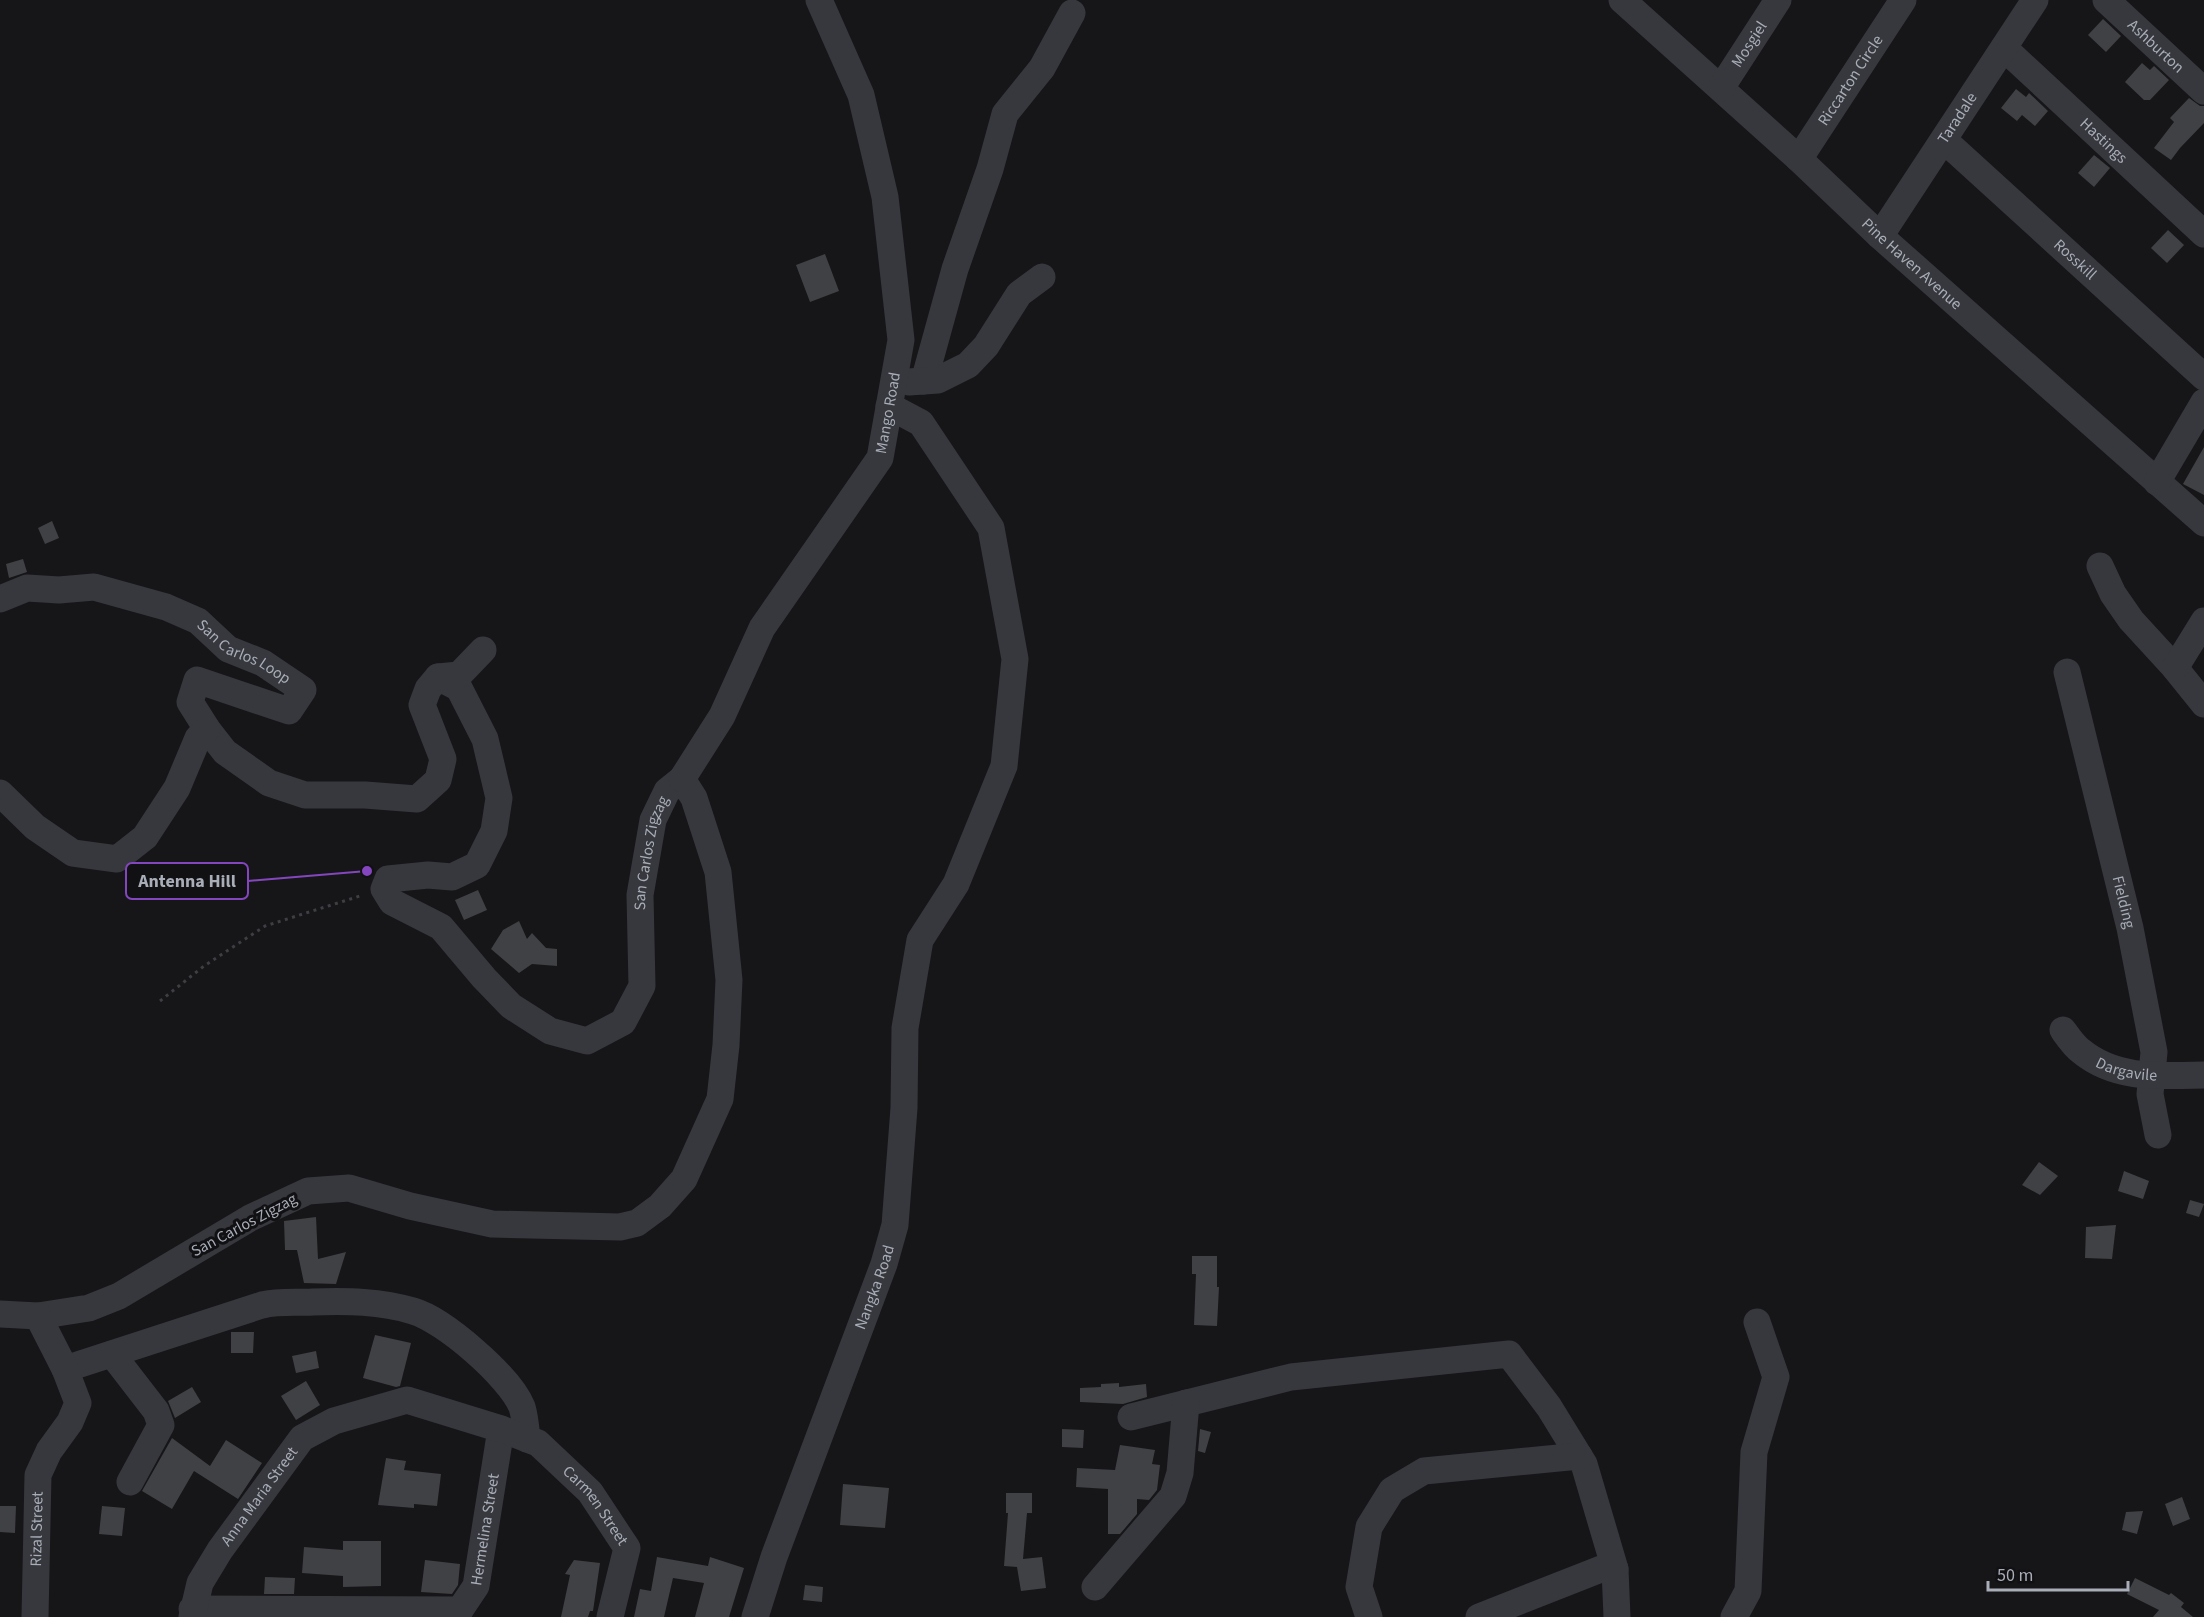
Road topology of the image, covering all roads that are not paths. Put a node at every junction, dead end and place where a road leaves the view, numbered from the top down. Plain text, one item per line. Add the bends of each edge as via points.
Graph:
1 (819, 0) edge
2 (1778, 0) edge
3 (1903, 0) edge
4 (2035, 0) edge
5 (2106, 0) edge
6 (1636, 5) edge
7 (1072, 13) dead end
8 (2004, 48) junction
9 (1721, 88) junction
10 (2204, 91) edge
11 (1944, 141) junction
12 (1799, 159) junction
13 (2204, 234) edge
14 (1880, 236) junction
15 (1042, 277) dead end
16 (2204, 377) edge
17 (924, 381) junction
18 (891, 395) junction
19 (2204, 402) edge
20 (2157, 482) junction
21 (2204, 523) edge
22 (2100, 566) dead end
23 (0, 599) edge
24 (2204, 621) edge
25 (483, 650) dead end
26 (2175, 668) junction
27 (2067, 672) dead end
28 (438, 678) junction
29 (2204, 704) edge
30 (207, 729) junction
31 (682, 779) junction
32 (0, 793) edge
33 (2063, 1030) dead end
34 (2204, 1075) edge
35 (2153, 1076) junction
36 (2158, 1135) dead end
37 (0, 1314) edge
38 (38, 1316) junction
39 (1757, 1322) dead end
40 (112, 1354) junction
41 (65, 1369) junction
42 (1186, 1403) junction
43 (1131, 1417) dead end
44 (501, 1429) junction
45 (527, 1439) junction
46 (1579, 1456) junction
47 (130, 1482) dead end
48 (1615, 1569) junction
49 (1095, 1587) dead end
50 (192, 1613) edge
51 (35, 1617) edge
52 (610, 1617) edge
53 (754, 1617) edge
54 (1369, 1617) edge
55 (1479, 1617) edge
56 (1617, 1617) edge
57 (1734, 1617) edge

1 - 18 street, Mango Road via 861,95 885,198 901,340
2 - 9 street, Mosgiel
3 - 12 street, Riccarton Circle
4 - 8 street, Taradale
5 - 10 street, Ashburton
6 - 9 street, Pine Haven Avenue
7 - 17 street via 1042,68 1005,114
8 - 11 street, Taradale
8 - 13 street, Hastings
9 - 12 street, Pine Haven Avenue
11 - 14 street, Taradale
11 - 16 street, Rosskill
12 - 14 street, Pine Haven Avenue
14 - 20 street, Pine Haven Avenue
15 - 17 street via 1019,294 986,346 968,365 938,380
17 - 18 street
18 - 31 street, Mango Road via 880,458 762,628 722,716
18 - 53 street, Nangka Road via 921,423 991,528 1015,659 1004,766 956,885 920,940 905,1028 904,1108 895,1225
19 - 20 street
20 - 21 street, Pine Haven Avenue
22 - 26 street via 2131,620
23 - 30 street, San Carlos Loop via 27,588 94,587 166,607 198,621 228,649 262,663 303,690 289,711 197,680 190,702
24 - 26 street
25 - 28 street via 459,675
26 - 29 street
27 - 35 street, Fielding via 2130,928 2154,1052
28 - 30 street via 422,705 443,759 438,780 417,799 305,795 269,783 225,752
28 - 31 street, San Carlos Zigzag via 459,688 485,739 499,798 495,831 477,864 469,869 452,877 388,879 384,889 392,902 441,927 511,1006 550,1031 587,1041 623,1022 642,986 640,895 652,820 667,791
30 - 32 street via 198,738 177,788 145,837 117,860 73,853 34,827
31 - 38 street, San Carlos Zigzag via 694,798 718,872 729,980 726,1045 720,1099 684,1179 660,1206 637,1223 620,1227 492,1224 349,1188 308,1191 250,1218 119,1296 89,1308
33 - 35 street, Dargavile via 2080,1051 2103,1065 2126,1074
34 - 35 street, Dargavile
35 - 36 street, Fielding via 2150,1094
37 - 38 street, San Carlos Zigzag
38 - 41 street, Rizal Street
39 - 57 street via 1776,1377 1754,1452 1748,1591
40 - 41 street
40 - 45 street via 278,1301 361,1301 415,1311 470,1347 505,1382 522,1407
40 - 47 street via 156,1411 161,1425
41 - 51 street, Rizal Street via 78,1403 38,1475
42 - 43 street
42 - 46 street via 1291,1377 1509,1354
42 - 49 street via 1180,1473 1173,1496
44 - 45 street, Carmen Street
44 - 50 street, Anna Maria Street via 407,1400 334,1421 302,1438 220,1550 200,1583
44 - 50 street, Hermelina Street via 476,1586 460,1610
45 - 52 street, Carmen Street via 538,1443 590,1491 627,1548
46 - 48 street
46 - 54 street via 1424,1471 1392,1490 1369,1527 1359,1587
48 - 55 street via 1601,1569
48 - 56 street

